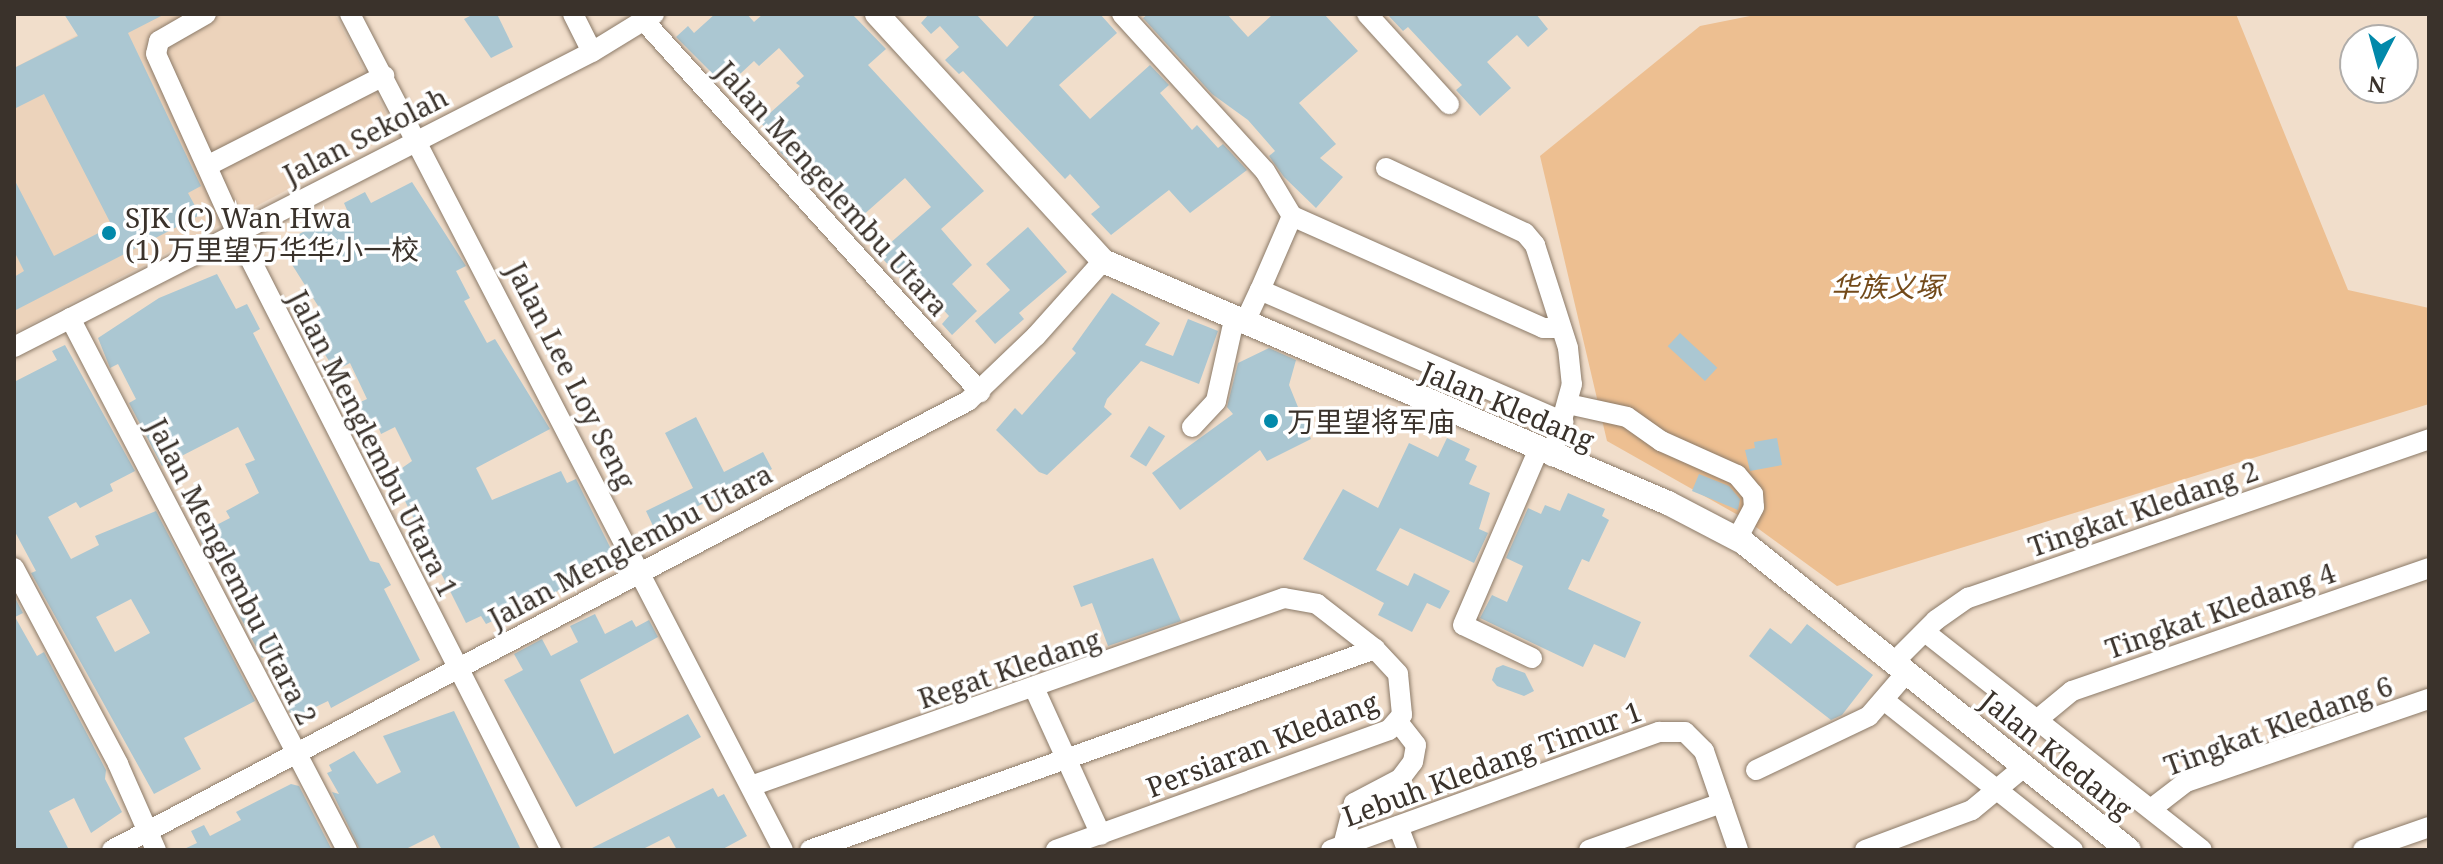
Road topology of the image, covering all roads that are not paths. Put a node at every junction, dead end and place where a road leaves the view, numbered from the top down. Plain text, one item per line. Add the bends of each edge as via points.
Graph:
1 (206, 14) edge
2 (351, 14) edge
3 (573, 14) edge
4 (877, 14) edge
5 (1122, 14) edge
6 (1367, 14) edge
7 (649, 18) edge
8 (592, 52) junction
9 (384, 76) junction
10 (1449, 104) dead end
11 (418, 141) junction
12 (207, 166) junction
13 (1386, 168) dead end
14 (1292, 216) junction
15 (236, 231) junction
16 (1103, 261) junction
17 (1260, 290) junction
18 (70, 318) junction
19 (1239, 322) junction
20 (1561, 328) junction
21 (14, 347) edge
22 (980, 392) junction
23 (1565, 413) junction
24 (1192, 427) dead end
25 (2429, 439) edge
26 (1545, 453) junction
27 (1737, 539) junction
28 (14, 568) edge
29 (2429, 568) edge
30 (640, 569) junction
31 (1284, 598) joint
32 (1925, 632) junction
33 (1375, 649) junction
34 (1532, 658) dead end
35 (1900, 667) junction
36 (456, 669) junction
37 (1035, 690) junction
38 (2429, 699) edge
39 (1885, 701) junction
40 (2038, 719) junction
41 (1398, 722) junction
42 (297, 754) junction
43 (1066, 757) junction
44 (2024, 767) junction
45 (1756, 770) dead end
46 (751, 786) junction
47 (2000, 791) junction
48 (1722, 803) junction
49 (2151, 809) junction
50 (1398, 826) junction
51 (2429, 827) edge
52 (1101, 835) junction
53 (152, 841) edge
54 (1337, 848) edge
55 (112, 850) edge
56 (347, 850) edge
57 (551, 850) edge
58 (783, 850) edge
59 (810, 850) edge
60 (1056, 850) edge
61 (1407, 850) edge
62 (1589, 850) edge
63 (1738, 850) edge
64 (1865, 850) edge
65 (2073, 850) edge
66 (2129, 850) edge
67 (2202, 850) edge
68 (2363, 850) edge

1 - 12 street, Jalan Menglembu Utara 1 via 159,41 156,49
2 - 9 street, Jalan Lee Loy Seng
3 - 8 street
4 - 16 main road, Jalan Kledang
5 - 14 street via 1265,171
6 - 10 street
7 - 8 street, Jalan Sekolah
7 - 22 street, Jalan Mengelembu Utara
8 - 11 street, Jalan Sekolah
9 - 11 street, Jalan Lee Loy Seng
9 - 12 street
11 - 15 street, Jalan Sekolah
11 - 30 street, Jalan Lee Loy Seng
12 - 15 street, Jalan Menglembu Utara 1
13 - 20 street via 1525,233 1546,265
14 - 17 street
14 - 20 street via 1543,328
15 - 18 street, Jalan Sekolah
15 - 36 street, Jalan Menglembu Utara 1
16 - 19 main road, Jalan Kledang
16 - 22 street, Jalan Menglembu Utara
17 - 19 street
17 - 23 street
18 - 21 street, Jalan Sekolah
18 - 42 street, Jalan Menglembu Utara 2
19 - 24 street via 1216,401
19 - 26 main road, Jalan Kledang
20 - 23 street via 1572,384
22 - 30 street, Jalan Menglembu Utara
23 - 26 street
23 - 27 street via 1627,417 1661,441 1737,475 1753,494 1754,507
25 - 32 street, Tingkat Kledang 2 via 1968,598
26 - 27 main road, Jalan Kledang via 1668,503
26 - 34 street via 1463,625
27 - 35 main road, Jalan Kledang
28 - 53 street via 118,764
29 - 40 street, Tingkat Kledang 4 via 2072,691
30 - 36 street, Jalan Menglembu Utara
30 - 46 street, Jalan Lee Loy Seng
31 - 33 street, Persiaran Kledang via 1317,604
31 - 37 street, Regat Kledang
32 - 35 street, Tingkat Kledang 2
32 - 40 street
33 - 41 street, Persiaran Kledang via 1398,674 1403,701
33 - 43 street
35 - 39 street, Tingkat Kledang 2
35 - 44 main road, Jalan Kledang
36 - 42 street, Jalan Menglembu Utara
36 - 57 street, Jalan Menglembu Utara 1
37 - 43 street
37 - 46 street, Regat Kledang
38 - 49 street, Tingkat Kledang 6 via 2186,782
39 - 45 street, Tingkat Kledang 2 via 1846,730
39 - 47 street
40 - 49 street
41 - 52 street, Persiaran Kledang via 1376,736
41 - 54 street via 1416,745 1413,762 1400,779 1354,803
42 - 53 street, Jalan Menglembu Utara
42 - 56 street, Jalan Menglembu Utara 2
43 - 52 street
43 - 59 street
44 - 47 street
44 - 66 main road, Jalan Kledang
46 - 58 street, Jalan Lee Loy Seng
47 - 64 street via 1972,810
47 - 65 street
48 - 50 street, Lebuh Kledang Timur 1 via 1704,751 1685,732 1659,732
48 - 62 street
48 - 63 street, Lebuh Kledang Timur 1
49 - 67 street
50 - 54 street, Lebuh Kledang Timur 1
50 - 61 street
51 - 68 street
52 - 60 street, Persiaran Kledang
53 - 55 street, Jalan Menglembu Utara

